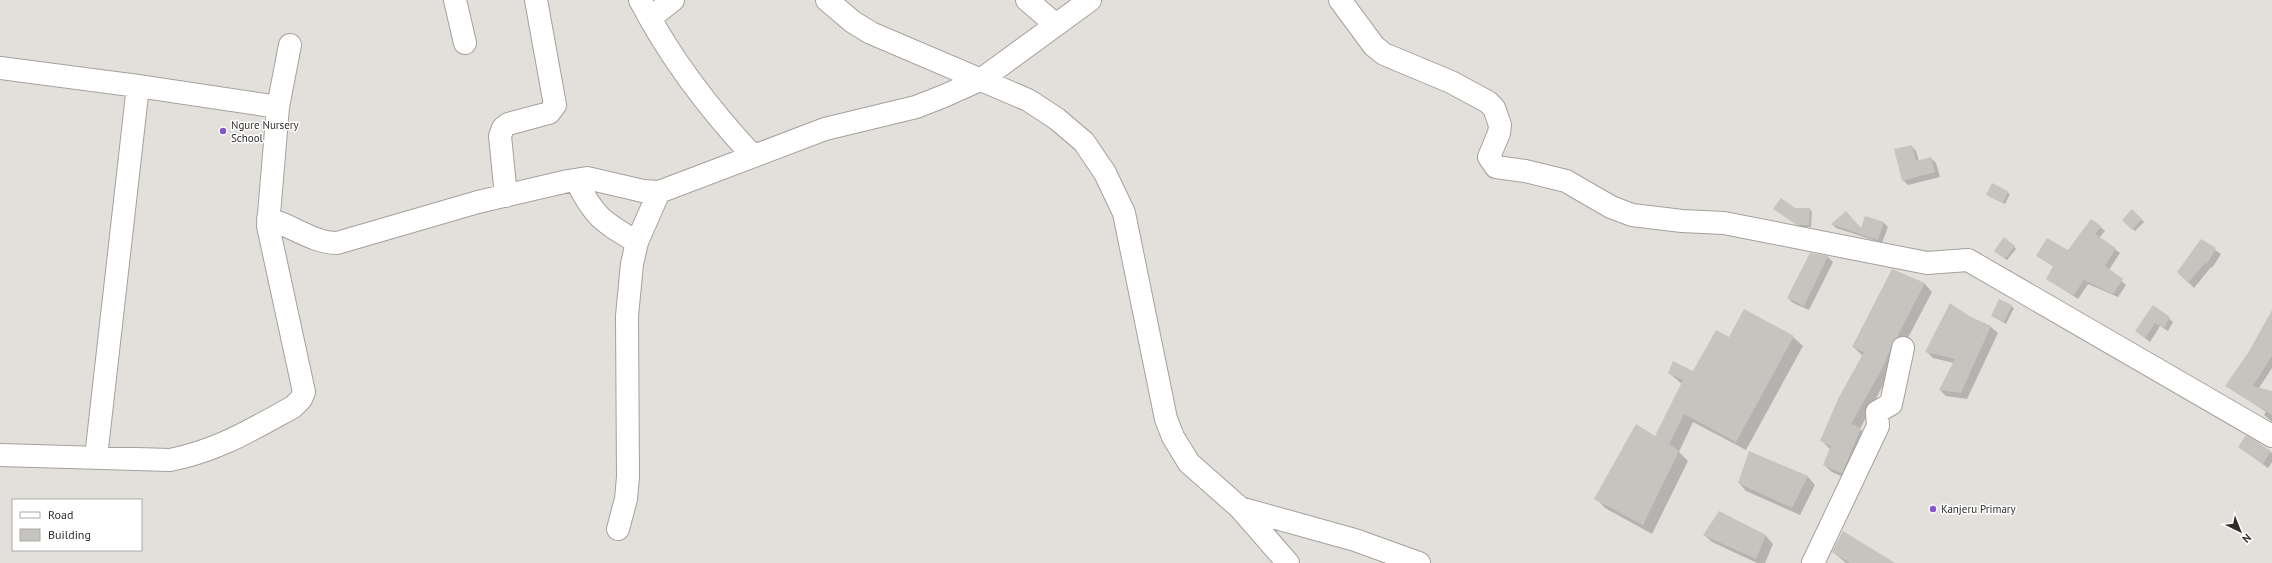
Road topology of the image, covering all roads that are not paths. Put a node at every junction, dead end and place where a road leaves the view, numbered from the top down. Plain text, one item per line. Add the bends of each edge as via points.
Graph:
1 (455, 0) edge
2 (536, 0) edge
3 (673, 0) edge
4 (827, 0) edge
5 (1027, 0) edge
6 (1090, 0) edge
7 (1340, 0) edge
8 (645, 9) edge
9 (1056, 25) junction
10 (465, 43) dead end
11 (290, 45) dead end
12 (0, 68) edge
13 (982, 79) junction
14 (138, 86) junction
15 (278, 107) junction
16 (753, 156) junction
17 (576, 180) junction
18 (659, 192) junction
19 (506, 196) junction
20 (268, 219) junction
21 (637, 242) junction
22 (1903, 348) dead end
23 (2272, 436) edge
24 (0, 455) edge
25 (96, 457) junction
26 (1240, 508) junction
27 (618, 529) dead end
28 (1288, 563) edge
29 (1419, 563) edge
30 (1813, 563) edge

1 - 10 street
2 - 19 street via 555,105 549,113 508,124 503,128 501,141
3 - 8 street
4 - 13 street via 853,22 872,33
5 - 9 street
6 - 9 street
7 - 23 street via 1374,46 1384,54 1451,82 1488,102 1494,108 1500,124 1499,134 1489,157 1496,168 1559,178 1620,212 1632,215 1724,223 1927,263 1968,260
8 - 16 street via 676,61 714,114
9 - 13 street
11 - 15 street
12 - 14 street
13 - 16 street via 916,107 826,129
13 - 26 street via 1028,100 1057,119 1084,142 1105,173 1124,212 1172,437 1198,473
14 - 15 street
14 - 25 street
15 - 20 street
16 - 18 street
17 - 18 street via 587,178 643,191
17 - 19 street
17 - 21 street via 588,205 600,218
18 - 21 street
19 - 20 street via 337,243 321,241 294,227
20 - 25 street via 304,392 301,399 293,407 212,449 194,455 170,460
21 - 27 street via 632,264 627,316 628,477 626,500
22 - 30 street via 1891,404 1877,412 1878,426
24 - 25 street
26 - 28 street
26 - 29 street via 1355,540

